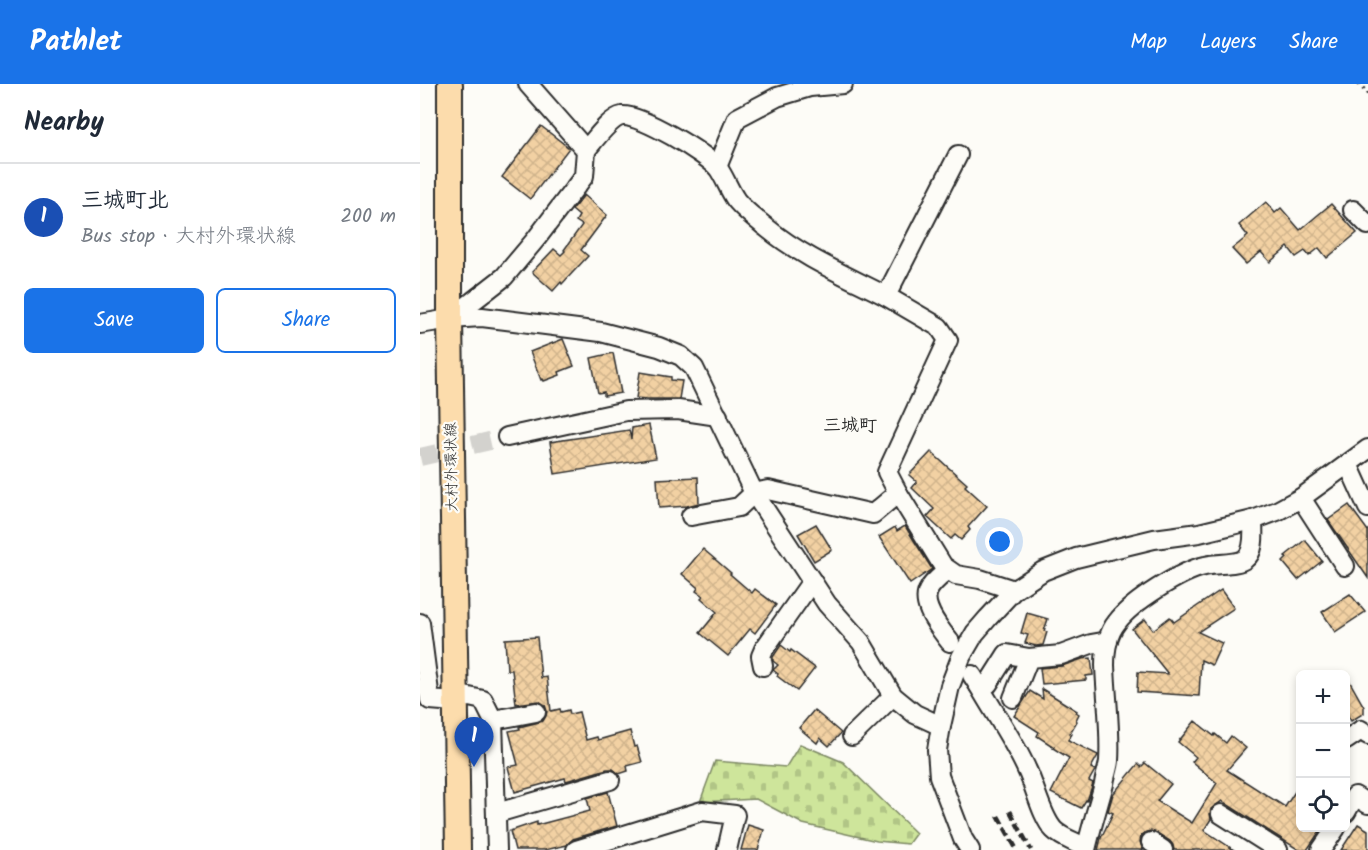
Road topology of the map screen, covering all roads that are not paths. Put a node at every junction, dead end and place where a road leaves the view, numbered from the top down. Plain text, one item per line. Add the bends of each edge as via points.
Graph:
1 (450, 84) edge
2 (528, 84) edge
3 (843, 84) edge
4 (586, 150) junction
5 (958, 155) dead end
6 (717, 168) junction
7 (1353, 210) dead end
8 (1368, 225) edge
9 (886, 296) junction
10 (450, 320) junction
11 (420, 324) edge
12 (718, 416) junction
13 (507, 437) tunnel mouth
14 (1368, 450) edge
15 (1348, 464) junction
16 (754, 493) junction
17 (898, 493) junction
18 (1301, 498) junction
19 (1368, 508) edge
20 (691, 516) dead end
21 (1253, 520) junction
22 (1345, 566) dead end
23 (948, 570) junction
24 (812, 581) junction
25 (1014, 590) junction
26 (420, 623) edge
27 (1108, 641) junction
28 (950, 642) dead end
29 (1029, 658) junction
30 (763, 666) dead end
31 (424, 683) edge
32 (893, 696) junction
33 (455, 698) junction
34 (1013, 698) dead end
35 (536, 712) dead end
36 (493, 720) junction
37 (941, 726) junction
38 (1368, 735) edge
39 (852, 736) dead end
40 (1350, 737) edge
41 (610, 780) dead end
42 (1368, 804) edge
43 (1350, 805) edge
44 (497, 813) junction
45 (1221, 814) dead end
46 (1334, 832) edge
47 (1326, 848) edge
48 (1086, 849) edge
49 (458, 850) edge
50 (497, 850) edge
51 (576, 850) edge
52 (728, 850) edge
53 (970, 850) edge
54 (1278, 850) edge

1 - 10 main road, 大村外環状線
2 - 4 street
3 - 6 street via 777,96 736,118
4 - 6 street via 610,123 621,116 633,117 683,142
4 - 10 street via 584,176 529,246 504,277
5 - 9 street
6 - 9 street via 737,201 767,228 799,251
7 - 8 street
9 - 17 street via 939,327 948,340 887,472
10 - 11 street
10 - 12 street via 482,317 601,332 659,347 681,356 694,368
10 - 33 main road, 大村外環状線
12 - 13 street via 678,410 626,411
12 - 16 street
14 - 15 street
15 - 18 street
15 - 19 street
16 - 17 street via 768,490 873,514
16 - 20 street via 739,507
16 - 24 street
17 - 23 street
18 - 21 street
18 - 22 street
21 - 25 street via 1076,558 1043,571
21 - 27 street via 1250,553 1244,560 1202,566 1172,580 1126,612 1115,623
23 - 25 street
23 - 28 street via 933,583 926,600 930,614
24 - 30 street via 764,649
24 - 32 street via 861,642
25 - 37 street via 975,633 962,657 950,686
26 - 31 street
27 - 29 street via 1062,655
27 - 48 street via 1108,764
29 - 34 street
29 - 48 street via 1007,654 988,684 976,680 1017,749 1052,828
31 - 33 street via 430,700
32 - 37 street via 915,714
32 - 39 street
33 - 36 street via 483,700
33 - 49 main road, 大村外環状線
35 - 36 street
36 - 44 street
37 - 53 street via 937,750 939,776
38 - 40 street via 1361,730
41 - 44 street
42 - 43 street via 1355,796
44 - 50 street
45 - 54 street
46 - 47 street
51 - 52 street via 702,811 735,815

